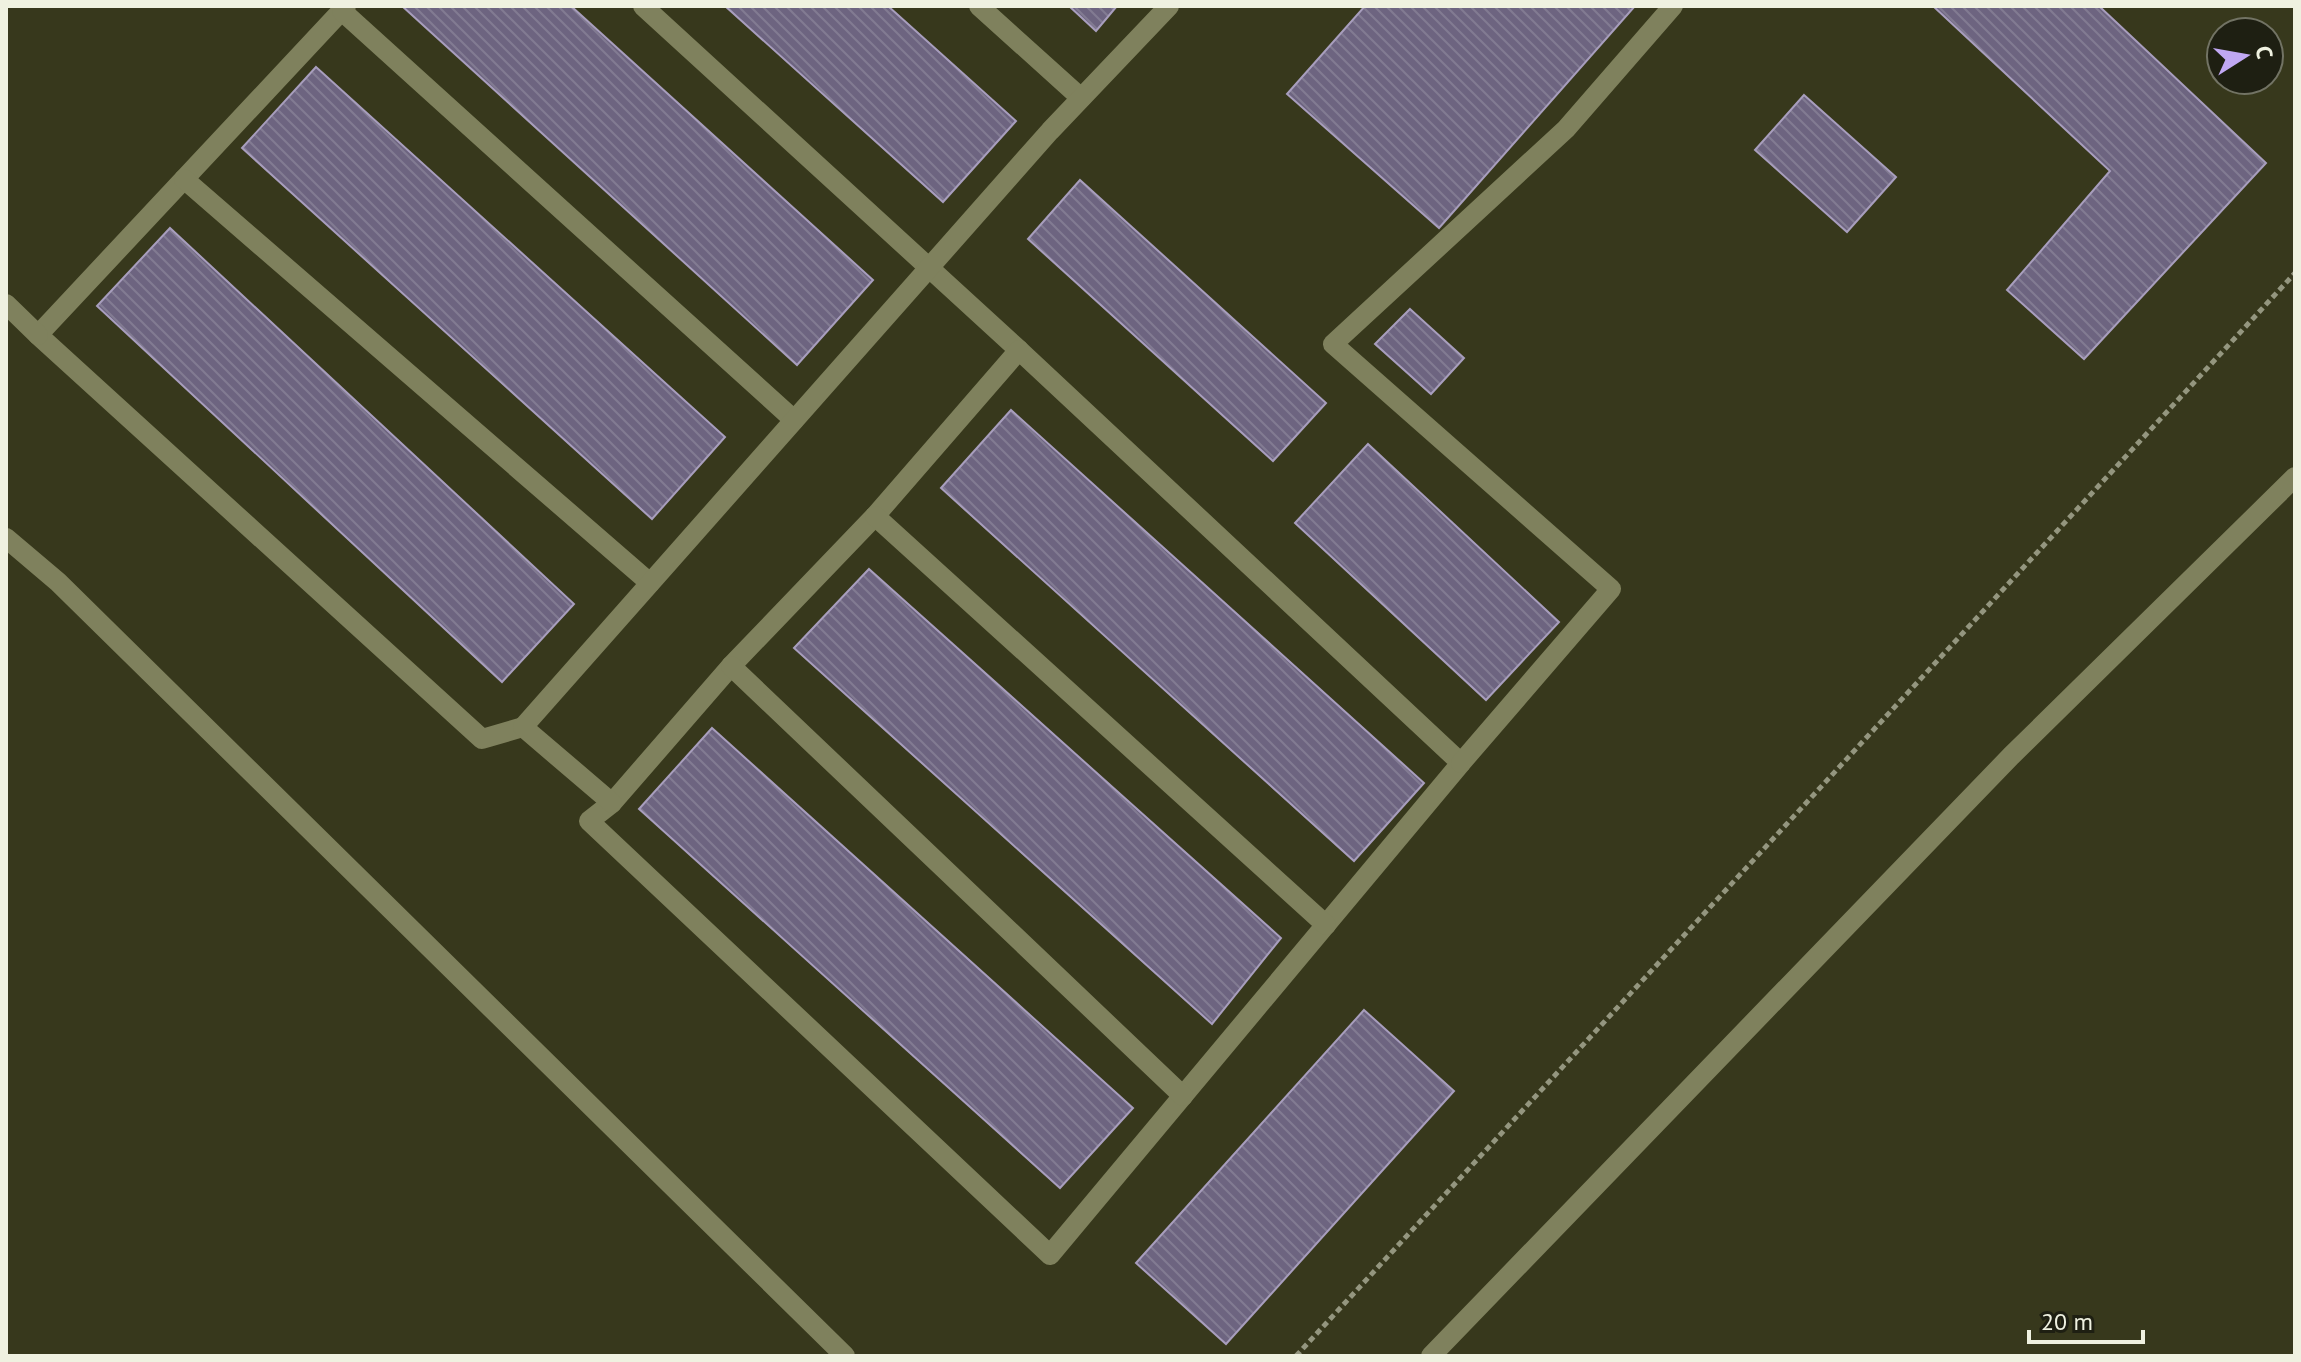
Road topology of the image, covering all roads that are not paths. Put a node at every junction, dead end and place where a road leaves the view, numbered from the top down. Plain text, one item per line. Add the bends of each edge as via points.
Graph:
1 (643, 6) edge
2 (979, 6) edge
3 (1169, 6) edge
4 (1673, 6) edge
5 (344, 8) edge
6 (1081, 98) junction
7 (184, 179) junction
8 (929, 268) junction
9 (6, 304) edge
10 (38, 335) junction
11 (1019, 350) junction
12 (794, 420) junction
13 (2295, 477) edge
14 (875, 516) junction
15 (6, 538) edge
16 (650, 583) junction
17 (731, 666) junction
18 (523, 727) junction
19 (1461, 763) junction
20 (612, 803) junction
21 (1326, 925) junction
22 (1183, 1096) junction
23 (845, 1356) edge
24 (1431, 1356) edge

1 - 8 street
2 - 6 street
3 - 6 street
4 - 19 street via 1566,129 1333,344 1611,589
5 - 7 street
5 - 12 street
6 - 8 street
7 - 10 street
7 - 16 street
8 - 11 street
8 - 12 street
9 - 10 street
10 - 18 street via 482,739
11 - 14 street
11 - 19 street
12 - 16 street
13 - 24 street via 2011,756
14 - 17 street
14 - 21 street
15 - 23 street via 58,582
16 - 18 street
17 - 20 street
17 - 22 street
18 - 20 street
19 - 21 street
20 - 22 street via 589,821 1050,1255
21 - 22 street

